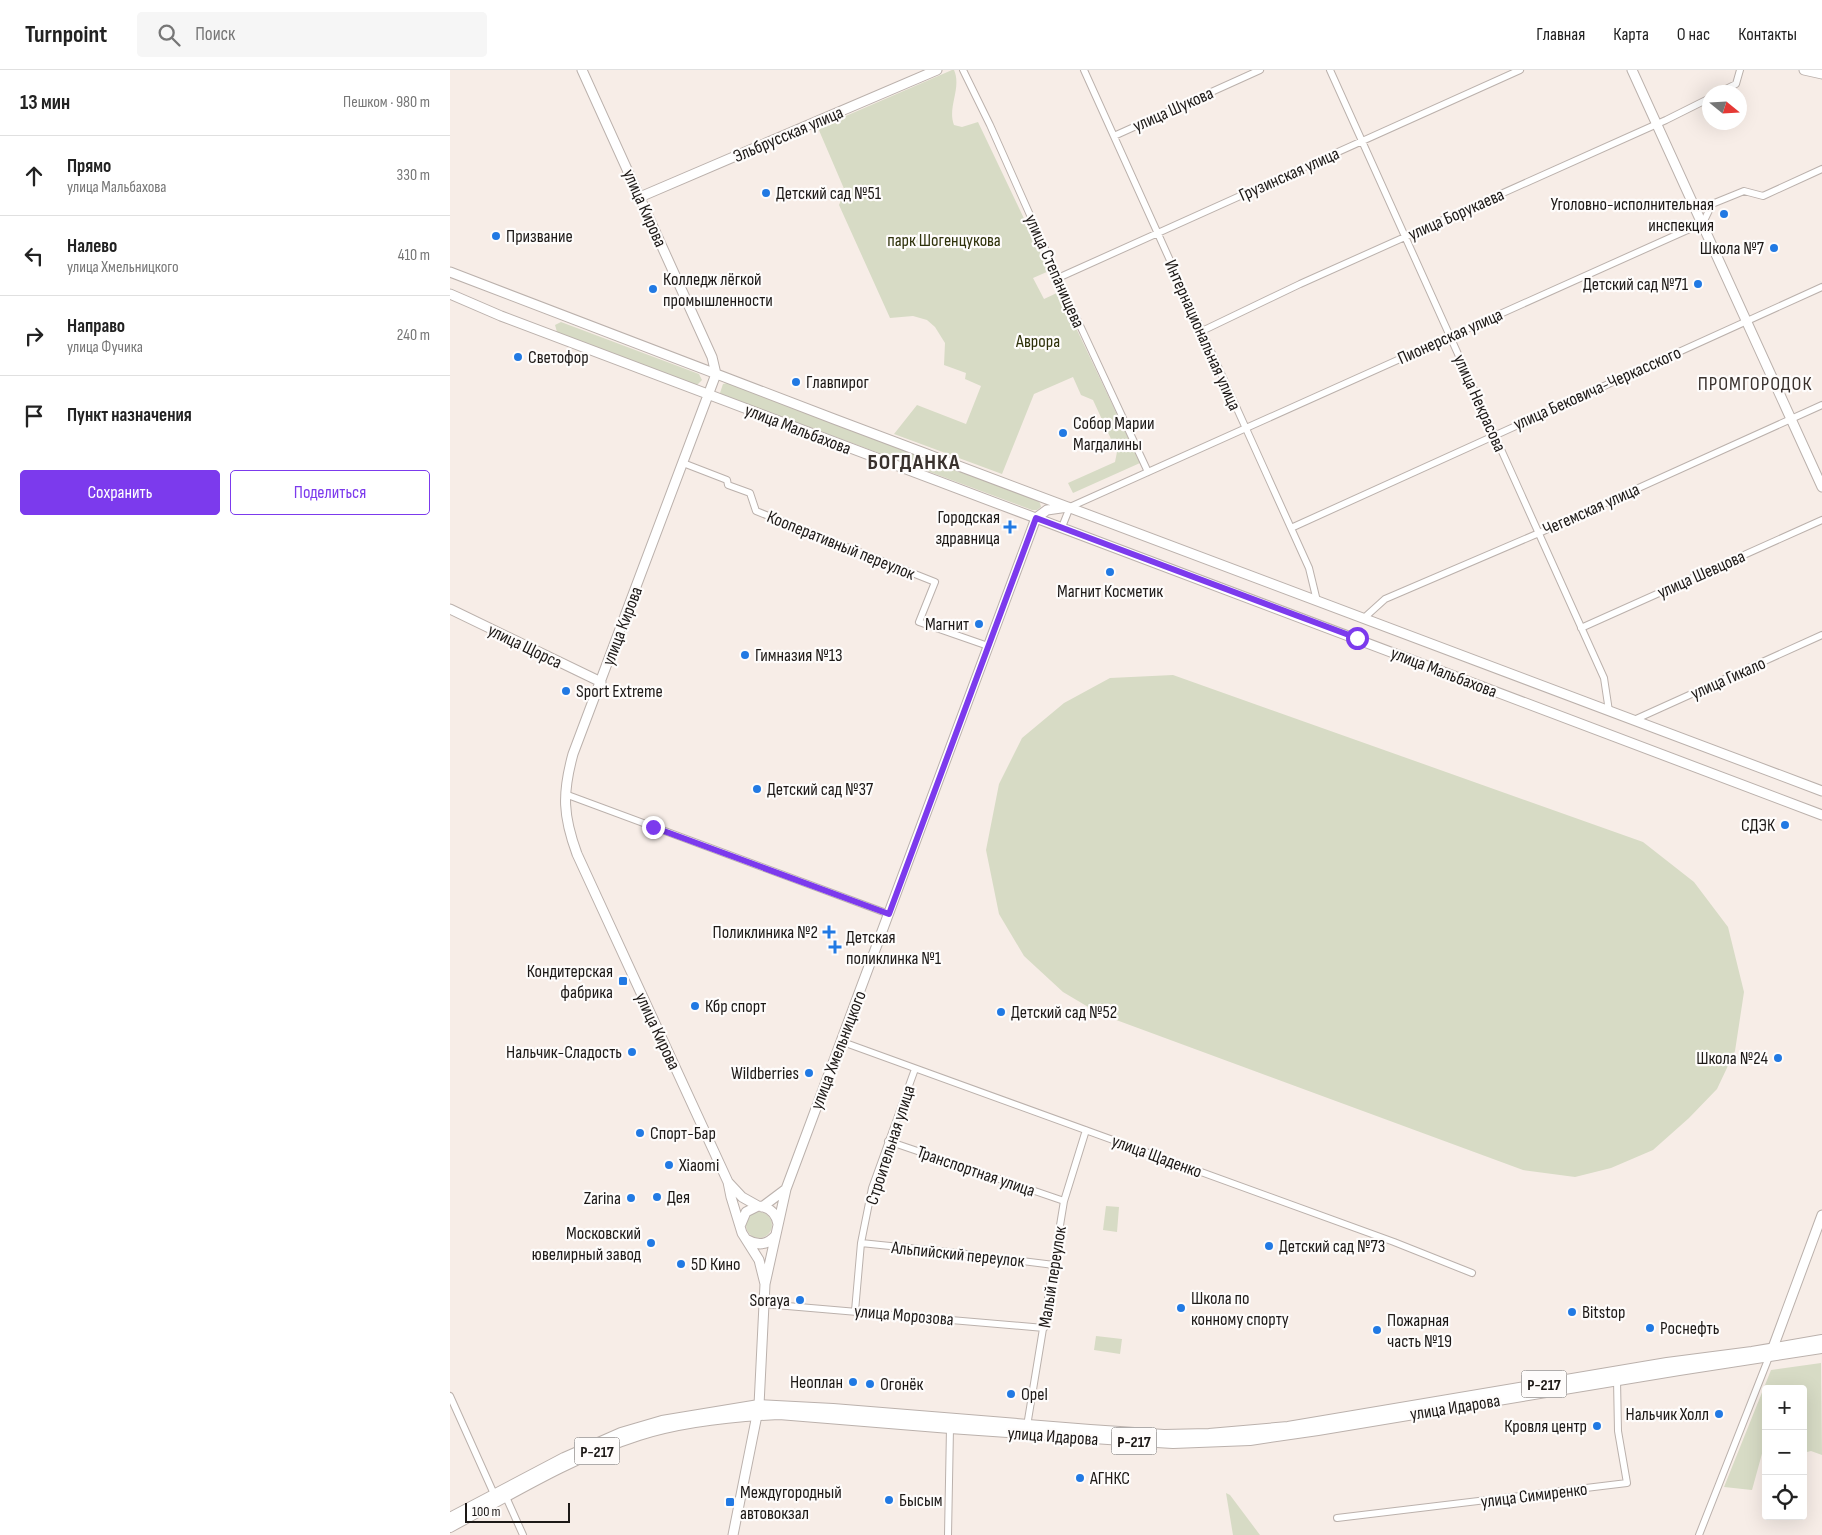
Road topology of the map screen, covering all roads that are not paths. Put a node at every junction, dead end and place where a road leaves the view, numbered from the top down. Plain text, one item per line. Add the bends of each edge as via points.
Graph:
1 (582, 70) edge
2 (937, 70) edge
3 (963, 70) edge
4 (1084, 70) edge
5 (1260, 70) edge
6 (1330, 70) edge
7 (1520, 70) edge
8 (1632, 70) edge
9 (1740, 70) edge
10 (1804, 70) edge
11 (1822, 74) edge
12 (1734, 85) edge
13 (1702, 102) edge
14 (1657, 123) junction
15 (1114, 136) junction
16 (1363, 140) junction
17 (1822, 169) edge
18 (640, 197) junction
19 (1703, 223) junction
20 (1158, 234) junction
21 (1407, 237) junction
22 (450, 272) edge
23 (1058, 278) junction
24 (1822, 287) edge
25 (450, 294) edge
26 (1748, 320) junction
27 (1202, 330) junction
28 (1450, 335) junction
29 (716, 374) junction
30 (708, 395) junction
31 (1822, 405) edge
32 (1792, 419) junction
33 (1246, 428) junction
34 (1494, 435) junction
35 (683, 463) junction
36 (1148, 472) junction
37 (1822, 487) edge
38 (1045, 498) junction
39 (1070, 507) junction
40 (1047, 510) junction
41 (1036, 518) junction
42 (1822, 520) edge
43 (1062, 527) junction
44 (1290, 528) junction
45 (1538, 533) junction
46 (1318, 601) junction
47 (450, 609) edge
48 (1364, 618) junction
49 (1581, 628) junction
50 (1822, 636) edge
51 (988, 646) junction
52 (601, 682) junction
53 (1609, 711) junction
54 (1634, 720) junction
55 (1822, 791) edge
56 (565, 794) junction
57 (1822, 815) edge
58 (889, 914) junction
59 (840, 1041) junction
60 (915, 1069) junction
61 (1086, 1130) junction
62 (888, 1141) junction
63 (728, 1182) junction
64 (786, 1189) junction
65 (1064, 1201) junction
66 (760, 1207) junction
67 (1821, 1220) edge
68 (740, 1224) junction
69 (776, 1231) junction
70 (747, 1240) junction
71 (861, 1243) junction
72 (1054, 1265) junction
73 (1472, 1273) dead end
74 (765, 1284) junction
75 (764, 1304) junction
76 (856, 1311) junction
77 (1044, 1328) junction
78 (1822, 1340) edge
79 (1822, 1348) edge
80 (1771, 1353) junction
81 (1616, 1380) junction
82 (450, 1396) edge
83 (759, 1410) junction
84 (1027, 1426) junction
85 (950, 1428) junction
86 (494, 1494) junction
87 (506, 1498) junction
88 (450, 1518) edge
89 (1337, 1518) dead end
90 (450, 1527) edge
91 (523, 1535) edge
92 (733, 1535) edge
93 (948, 1535) edge
94 (1699, 1535) edge

1 - 18 main road, улица Кирова
2 - 18 main road, Эльбрусская улица
3 - 23 street, улица Степанищева
4 - 15 street, Интернациональная улица
5 - 15 street, улица Шукова
6 - 16 street, улица Некрасова
7 - 16 street, Грузинская улица
8 - 14 main road
9 - 12 street
10 - 11 main road
13 - 14 street, улица Борукаева
14 - 19 main road
14 - 21 street, улица Борукаева
15 - 20 street, Интернациональная улица
16 - 20 street, Грузинская улица
16 - 21 street, улица Некрасова
17 - 19 street via 1764,196 1744,191 1712,204
18 - 29 main road, улица Кирова via 712,357
19 - 26 main road
19 - 28 street, Пионерская улица
20 - 23 street, Грузинская улица
20 - 27 street, Интернациональная улица
21 - 27 street, улица Борукаева
21 - 28 street, улица Некрасова
22 - 29 main road, улица Мальбахова
23 - 36 street, улица Степанищева
24 - 26 street, улица Бековича-Черкасского
25 - 30 main road, улица Мальбахова
26 - 32 main road
26 - 34 street, улица Бековича-Черкасского
27 - 33 street, Интернациональная улица
28 - 33 street, Пионерская улица
28 - 34 street, улица Некрасова
29 - 30 main road, улица Кирова
29 - 38 main road, улица Мальбахова
30 - 35 main road, улица Кирова
30 - 41 main road, улица Мальбахова
31 - 32 street, Чегемская улица
32 - 37 main road
32 - 45 street, Чегемская улица
33 - 36 street, Пионерская улица
33 - 44 street, Интернациональная улица
34 - 44 street, улица Бековича-Черкасского
34 - 45 street, улица Некрасова
35 - 51 street, Кооперативный переулок via 750,493 756,511 935,582 919,622
35 - 52 main road, улица Кирова
36 - 39 street, Пионерская улица
38 - 39 main road, улица Мальбахова
38 - 40 main road
39 - 40 main road
39 - 43 street
39 - 46 main road, улица Мальбахова
40 - 41 main road
41 - 43 main road, улица Мальбахова
41 - 51 main road, улица Хмельницкого
42 - 49 street, улица Шевцова
43 - 57 main road, улица Мальбахова
44 - 46 street, Интернациональная улица via 1309,568
45 - 48 street, Чегемская улица via 1385,599
45 - 49 street, улица Некрасова
46 - 48 main road, улица Мальбахова
47 - 52 main road, улица Щорса
48 - 53 main road, улица Мальбахова
49 - 53 street, улица Некрасова via 1604,678
50 - 54 street, улица Гикало
51 - 58 main road, улица Хмельницкого
52 - 56 main road, улица Кирова via 572,754
53 - 54 main road, улица Мальбахова
54 - 55 main road, улица Мальбахова
56 - 58 street
56 - 63 main road, улица Кирова via 566,822 577,854
58 - 59 main road, улица Хмельницкого
59 - 60 street, улица Щаденко
59 - 64 main road, улица Хмельницкого
60 - 61 street, улица Щаденко
60 - 62 street, Строительная улица
61 - 65 street, Малый переулок
61 - 73 street, улица Щаденко
62 - 65 street, Транспортная улица
62 - 71 street, Строительная улица via 872,1188
63 - 66 main road via 742,1197
63 - 68 main road
64 - 66 main road
64 - 69 main road, улица Хмельницкого
65 - 72 street, Малый переулок
66 - 68 main road via 746,1212
66 - 69 main road via 774,1214
67 - 80 main road
68 - 70 main road
69 - 70 main road via 764,1243 755,1244
69 - 74 main road, улица Хмельницкого
70 - 74 main road via 759,1260
71 - 72 street, Альпийский переулок
71 - 76 street, Строительная улица
72 - 77 street, Малый переулок
74 - 75 main road
75 - 76 street, улица Морозова
75 - 83 main road
76 - 77 street, улица Морозова
77 - 84 street, Малый переулок
78 - 80 main road, улица Идарова / Р-217
79 - 80 main road, улица Идарова / Р-217
80 - 81 main road, улица Идарова / Р-217
80 - 84 main road, улица Идарова / Р-217 via 1667,1363 1269,1430 1164,1434
80 - 94 street
81 - 85 main road, улица Идарова / Р-217 via 1250,1440 1173,1443
81 - 89 street, улица Симиренко via 1618,1431 1627,1483
82 - 86 street
83 - 84 main road, улица Идарова / Р-217 via 833,1409
83 - 85 main road, улица Идарова / Р-217
83 - 86 main road, улица Идарова / Р-217 via 662,1421 621,1433
83 - 87 main road, улица Идарова / Р-217 via 640,1435 594,1452
83 - 92 main road
85 - 93 street
86 - 88 main road, улица Идарова
87 - 90 main road, улица Идарова / Р-217
87 - 91 street

